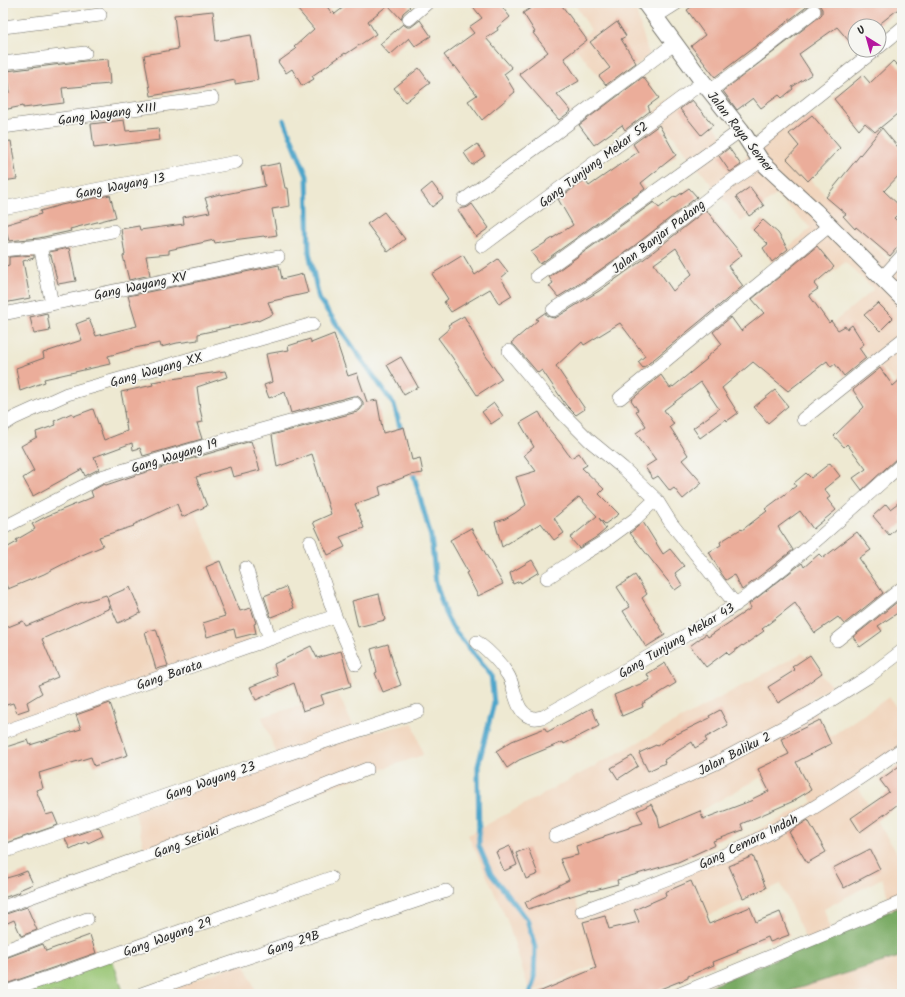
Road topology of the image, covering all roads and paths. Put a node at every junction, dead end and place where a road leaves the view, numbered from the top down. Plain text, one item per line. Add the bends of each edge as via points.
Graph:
1 (427, 3) edge
2 (645, 3) edge
3 (677, 3) edge
4 (814, 11) dead end
5 (100, 14) dead end
6 (655, 17) junction
7 (409, 19) dead end
8 (3, 27) edge
9 (902, 28) edge
10 (887, 40) edge
11 (674, 44) junction
12 (85, 53) dead end
13 (866, 58) edge
14 (3, 63) edge
15 (706, 86) junction
16 (212, 98) dead end
17 (3, 128) edge
18 (741, 130) junction
19 (757, 154) junction
20 (236, 162) dead end
21 (464, 200) dead end
22 (3, 208) edge
23 (829, 226) junction
24 (113, 231) dead end
25 (40, 246) junction
26 (482, 246) dead end
27 (3, 250) edge
28 (902, 256) edge
29 (278, 257) dead end
30 (537, 276) dead end
31 (882, 278) junction
32 (902, 298) edge
33 (52, 304) junction
34 (553, 310) dead end
35 (3, 314) edge
36 (312, 324) dead end
37 (902, 340) edge
38 (509, 351) dead end
39 (620, 398) dead end
40 (355, 404) dead end
41 (803, 419) dead end
42 (3, 424) edge
43 (902, 464) edge
44 (656, 499) junction
45 (3, 528) edge
46 (310, 542) dead end
47 (246, 568) dead end
48 (547, 578) dead end
49 (902, 588) edge
50 (736, 605) junction
51 (335, 616) junction
52 (270, 639) junction
53 (837, 640) dead end
54 (477, 642) dead end
55 (902, 650) edge
56 (356, 664) dead end
57 (418, 711) dead end
58 (3, 732) edge
59 (902, 748) edge
60 (367, 769) dead end
61 (555, 836) dead end
62 (3, 852) edge
63 (331, 878) dead end
64 (446, 891) dead end
65 (902, 902) edge
66 (3, 907) edge
67 (582, 911) dead end
68 (86, 919) dead end
69 (3, 951) edge
70 (3, 993) edge
71 (141, 994) edge
72 (680, 994) edge

1 - 7 street
2 - 6 street, Jalan Raya Semer
3 - 6 street
4 - 15 street, Gang Tunjung Mekar 52 via 758,55
5 - 8 street
6 - 11 street, Jalan Raya Semer
9 - 10 street
11 - 15 street, Jalan Raya Semer
11 - 21 street
12 - 14 street
13 - 19 street, Jalan Banjar Padang
15 - 18 street, Jalan Raya Semer
15 - 26 street, Gang Tunjung Mekar 52
16 - 17 street, Gang Wayang XIII
18 - 19 street, Jalan Raya Semer
18 - 30 street
19 - 23 street, Jalan Raya Semer
19 - 34 street, Jalan Banjar Padang via 730,181 639,252
20 - 22 street, Gang Wayang 13
23 - 31 street, Jalan Raya Semer
23 - 39 street
24 - 25 street
25 - 27 street
25 - 33 street
28 - 31 street
29 - 33 street, Gang Wayang XV
31 - 32 street, Jalan Raya Semer
33 - 35 street, Gang Wayang XV
36 - 42 street, Gang Wayang XX via 66,394
37 - 41 street
38 - 44 street via 563,414
40 - 45 street, Gang Wayang 19 via 101,477
43 - 50 street, Gang Tunjung Mekar 43 via 810,547
44 - 48 street via 635,519 602,543
44 - 50 street via 671,523
46 - 51 street
47 - 52 street
49 - 53 street
50 - 54 street, Gang Tunjung Mekar 43 via 543,717 534,719 518,704 509,676
51 - 52 street, Gang Barata
51 - 56 street
52 - 58 street, Gang Barata
55 - 61 street, Jalan Baliku 2 via 868,677 812,712 716,763
57 - 62 street, Gang Wayang 23
59 - 67 street, Gang Cemara Indah via 817,806 732,852
60 - 66 street, Gang Setiaki via 184,842
63 - 70 street, Gang Wayang 29
64 - 71 street, Gang 29B
65 - 72 street
68 - 69 street

